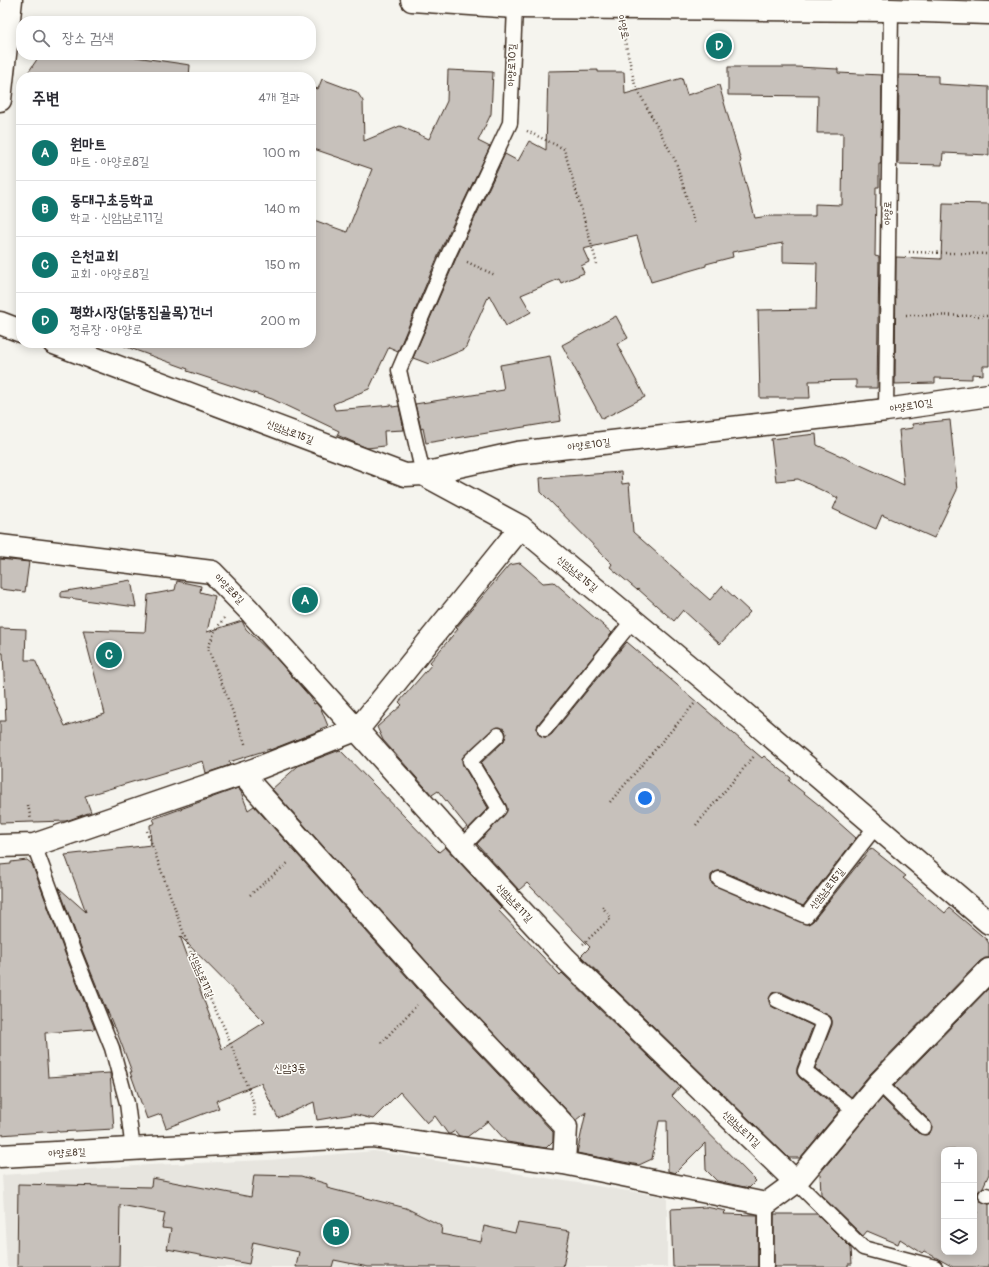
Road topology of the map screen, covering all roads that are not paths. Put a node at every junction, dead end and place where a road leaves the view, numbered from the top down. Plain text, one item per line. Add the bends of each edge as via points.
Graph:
1 (11, 0) edge
2 (412, 0) edge
3 (659, 4) edge
4 (859, 5) edge
5 (515, 7) junction
6 (891, 10) junction
7 (989, 13) edge
8 (0, 100) edge
9 (0, 323) edge
10 (16, 329) edge
11 (67, 348) edge
12 (989, 395) edge
13 (886, 410) junction
14 (423, 474) junction
15 (521, 527) junction
16 (0, 546) edge
17 (633, 620) junction
18 (358, 729) junction
19 (544, 729) dead end
20 (498, 735) dead end
21 (249, 771) junction
22 (876, 826) junction
23 (34, 844) junction
24 (0, 846) edge
25 (462, 846) junction
26 (719, 879) dead end
27 (989, 923) edge
28 (989, 970) edge
29 (777, 1000) dead end
30 (879, 1084) junction
31 (856, 1111) junction
32 (924, 1126) dead end
33 (133, 1150) junction
34 (0, 1156) edge
35 (564, 1163) junction
36 (796, 1182) junction
37 (766, 1204) junction
38 (766, 1267) edge
39 (935, 1267) edge

1 - 8 street
2 - 5 street, 아양로
3 - 4 street, 아양로
3 - 5 street, 아양로 via 618,8
4 - 6 street, 아양로
5 - 14 lane, 아양로10길 via 510,123 398,370
6 - 7 street, 아양로
6 - 13 lane, 아양로
9 - 10 street
11 - 14 street, 신암남로15길 via 405,475
12 - 13 street, 아양로10길
13 - 14 street, 아양로10길 via 517,453
14 - 15 street, 신암남로15길
15 - 17 street, 신암남로15길
15 - 18 street
16 - 18 street, 아양로8길 via 212,572
17 - 19 lane
17 - 22 street, 신암남로15길
18 - 21 street
18 - 25 street, 신암남로11길
20 - 25 lane via 470,761 500,809
21 - 23 street
21 - 35 street via 307,847 434,988 566,1127
22 - 26 lane, 신암남로15길 via 806,916
22 - 27 street, 신암남로15길
23 - 24 street
23 - 33 lane via 112,1048 127,1103
25 - 36 street, 신암남로11길 via 566,959
28 - 30 street
29 - 31 lane via 824,1022 805,1072
30 - 31 street
30 - 32 lane
31 - 36 street
33 - 34 street, 아양로8길
33 - 35 street, 아양로8길 via 373,1136
35 - 37 street
36 - 37 street
36 - 39 lane, 신암남로11길 via 863,1248
37 - 38 lane

